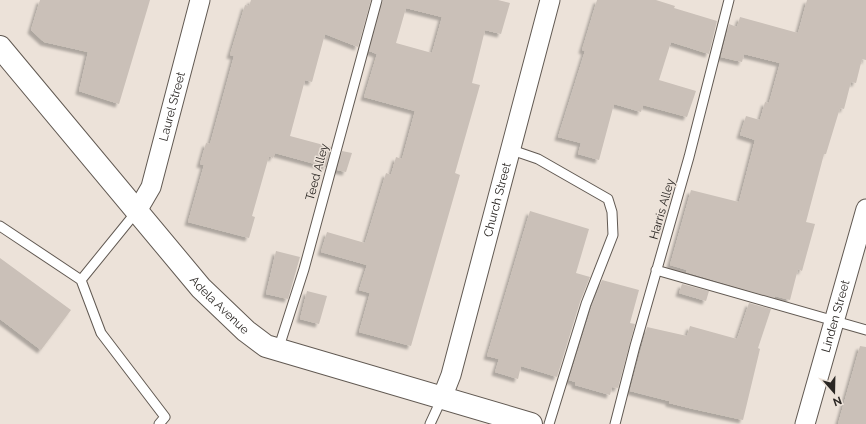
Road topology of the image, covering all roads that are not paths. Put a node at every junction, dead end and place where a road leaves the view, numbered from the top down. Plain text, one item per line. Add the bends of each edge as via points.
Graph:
1 (200, 0) edge
2 (377, 0) edge
3 (550, 0) edge
4 (729, 0) edge
5 (0, 47) edge
6 (509, 149) junction
7 (866, 209) edge
8 (137, 211) junction
9 (0, 226) edge
10 (656, 270) junction
11 (81, 280) junction
12 (835, 321) junction
13 (866, 330) edge
14 (278, 350) junction
15 (442, 398) junction
16 (159, 424) edge
17 (430, 424) edge
18 (531, 424) edge
19 (549, 424) edge
20 (615, 424) edge
21 (805, 424) edge

1 - 8 street, Laurel Street via 151,187
2 - 14 lane, Teed Alley via 304,269
3 - 6 street, Church Street
4 - 10 lane, Harris Alley via 689,157
5 - 8 street, Adela Avenue
6 - 15 street, Church Street via 451,375
6 - 19 lane via 538,159 608,199 612,212 613,235 586,304
7 - 12 street, Linden Street
8 - 11 lane
8 - 14 street, Adela Avenue via 207,293 246,331 266,346
9 - 11 lane
10 - 12 lane
10 - 20 lane, Harris Alley
11 - 16 lane via 101,333 165,417
12 - 13 lane
12 - 21 street, Linden Street
14 - 15 street, Adela Avenue
15 - 17 lane
15 - 18 street, Adela Avenue

